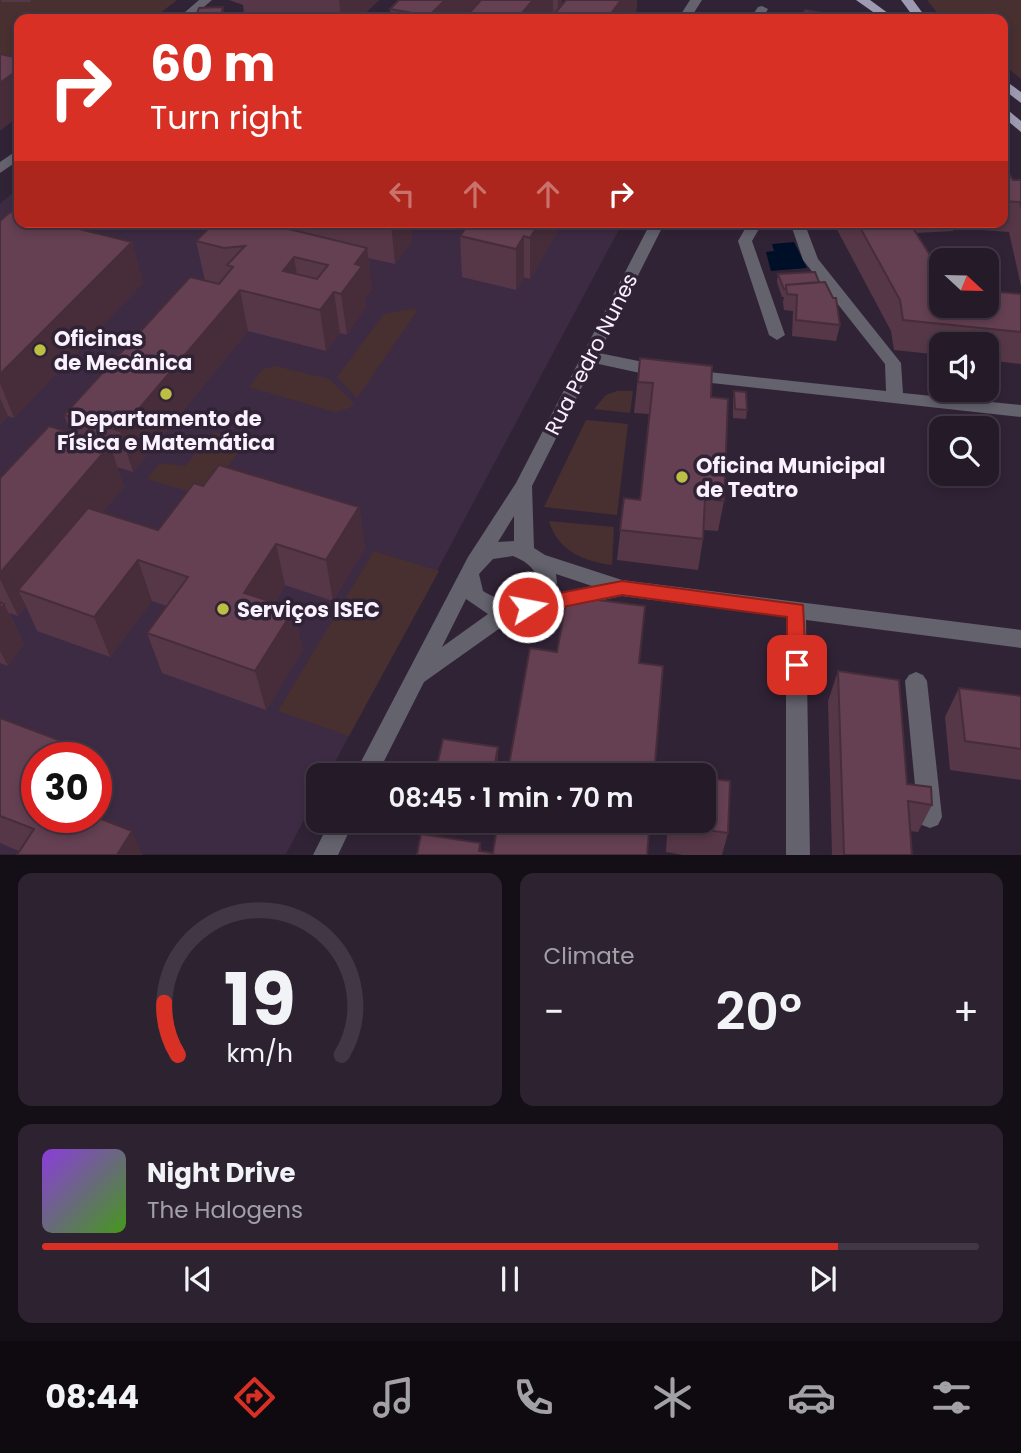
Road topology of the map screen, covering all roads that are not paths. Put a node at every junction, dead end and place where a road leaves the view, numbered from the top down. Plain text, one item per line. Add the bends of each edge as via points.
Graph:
1 (206, 0) edge
2 (862, 0) edge
3 (191, 14) edge
4 (883, 14) edge
5 (1008, 115) edge
6 (1021, 128) edge
7 (14, 157) edge
8 (0, 169) edge
9 (655, 228) edge
10 (753, 228) edge
11 (799, 228) edge
12 (777, 335) dead end
13 (589, 356) junction
14 (895, 398) junction
15 (1021, 411) edge
16 (523, 486) junction
17 (533, 555) junction
18 (472, 568) junction
19 (622, 588) junction
20 (518, 609) junction
21 (796, 611) junction
22 (1021, 639) edge
23 (417, 677) junction
24 (916, 681) dead end
25 (371, 763) edge
26 (930, 817) edge
27 (336, 833) edge
28 (325, 855) edge
29 (798, 855) edge

1 - 3 street
2 - 4 main road
5 - 6 main road
7 - 8 street
9 - 13 street, Rua Pedro Nunes
10 - 12 street via 745,241
11 - 14 street via 811,260 892,363
13 - 14 street via 648,370
13 - 16 street, Rua Pedro Nunes
14 - 15 street
16 - 17 street, Rua Pedro Nunes
16 - 18 street, Rua Pedro Nunes
17 - 18 street via 503,548 482,555
17 - 19 street
17 - 20 street, Rua Pedro Nunes via 548,575 548,584 545,593
18 - 20 street via 474,595 494,609
18 - 23 street, Rua Pedro Nunes
19 - 20 street
19 - 21 street
20 - 23 street, Rua Pedro Nunes
21 - 22 street
21 - 29 street
23 - 25 street, Rua Pedro Nunes
24 - 26 street
27 - 28 street

